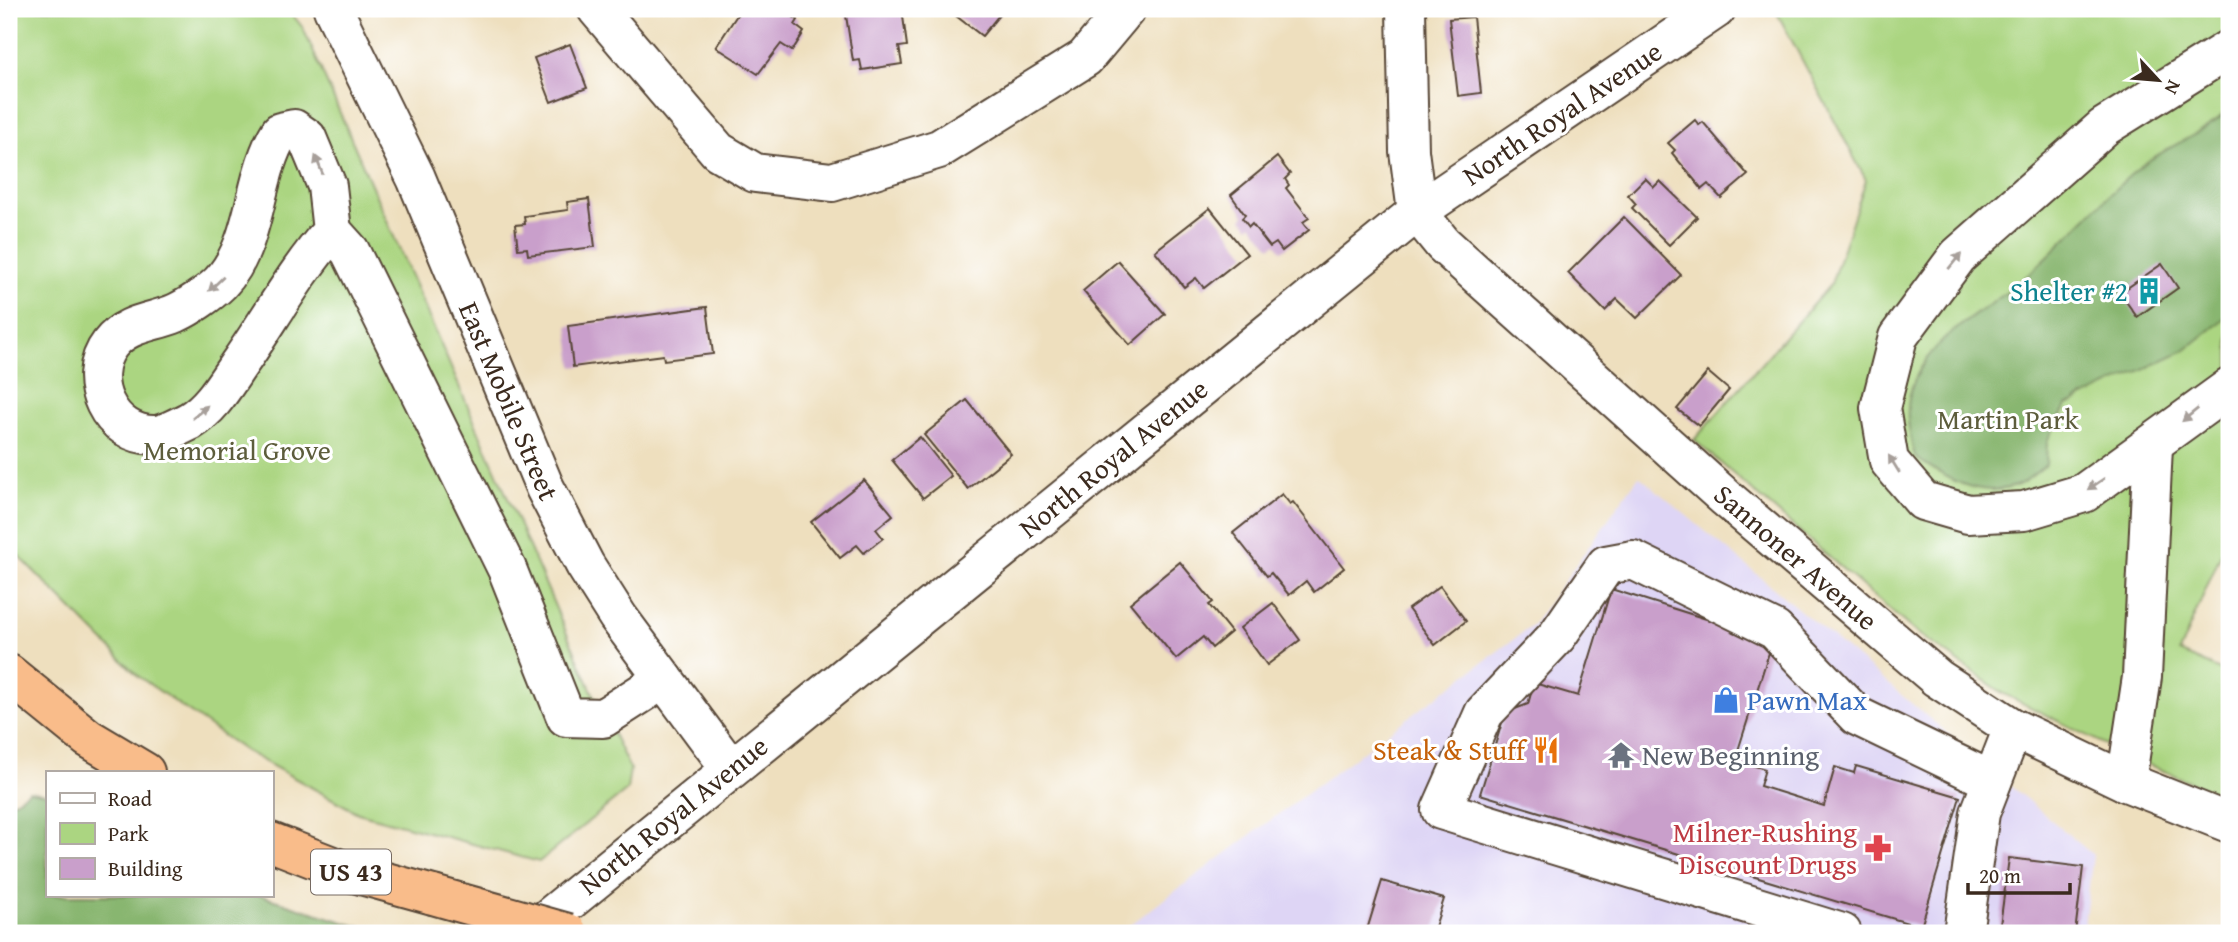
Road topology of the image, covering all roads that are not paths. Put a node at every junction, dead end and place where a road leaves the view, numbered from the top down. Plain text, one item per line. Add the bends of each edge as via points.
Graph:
1 (333, 9) edge
2 (597, 9) edge
3 (1126, 9) edge
4 (1406, 9) edge
5 (1716, 9) edge
6 (2229, 50) edge
7 (1417, 212) junction
8 (332, 231) junction
9 (2229, 388) edge
10 (2153, 446) junction
11 (9, 674) edge
12 (664, 680) junction
13 (2013, 728) junction
14 (730, 768) junction
15 (143, 771) edge
16 (1992, 781) junction
17 (2126, 782) junction
18 (2229, 823) edge
19 (273, 843) edge
20 (530, 933) edge
21 (568, 933) edge
22 (1842, 933) edge
23 (1963, 933) edge

1 - 12 street, East Mobile Street via 416,178 545,488 585,565
2 - 3 street via 718,151 755,173 832,182 939,149 1085,58
4 - 7 street via 1409,151
5 - 7 street, North Royal Avenue
10 -> 6 street via 2084,493 2024,511 1968,514 1923,501 1889,461 1880,408 1898,337 1958,256 2104,127
7 - 13 street, Sannoner Avenue via 1443,244 1726,498 1937,678
7 - 14 street, North Royal Avenue
8 -> 8 street via 327,186 307,138 294,128 280,132 271,146 242,245 220,283 176,313 134,325 110,344 96,376 104,405 128,429 156,435 190,421 214,400 308,258
8 - 12 street via 350,251 507,569 566,718 603,718
9 -> 10 street
10 - 17 street via 2142,677
11 - 15 highway via 88,738
12 - 14 street, East Mobile Street
13 - 16 street
13 - 17 street, Sannoner Avenue
14 - 20 street, North Royal Avenue
16 - 22 street via 1857,716 1775,630 1633,560 1606,565 1556,636 1484,713 1441,810
16 - 23 street via 1980,813
17 - 18 street, Sannoner Avenue
19 - 21 highway, US 43, bridge via 343,870

